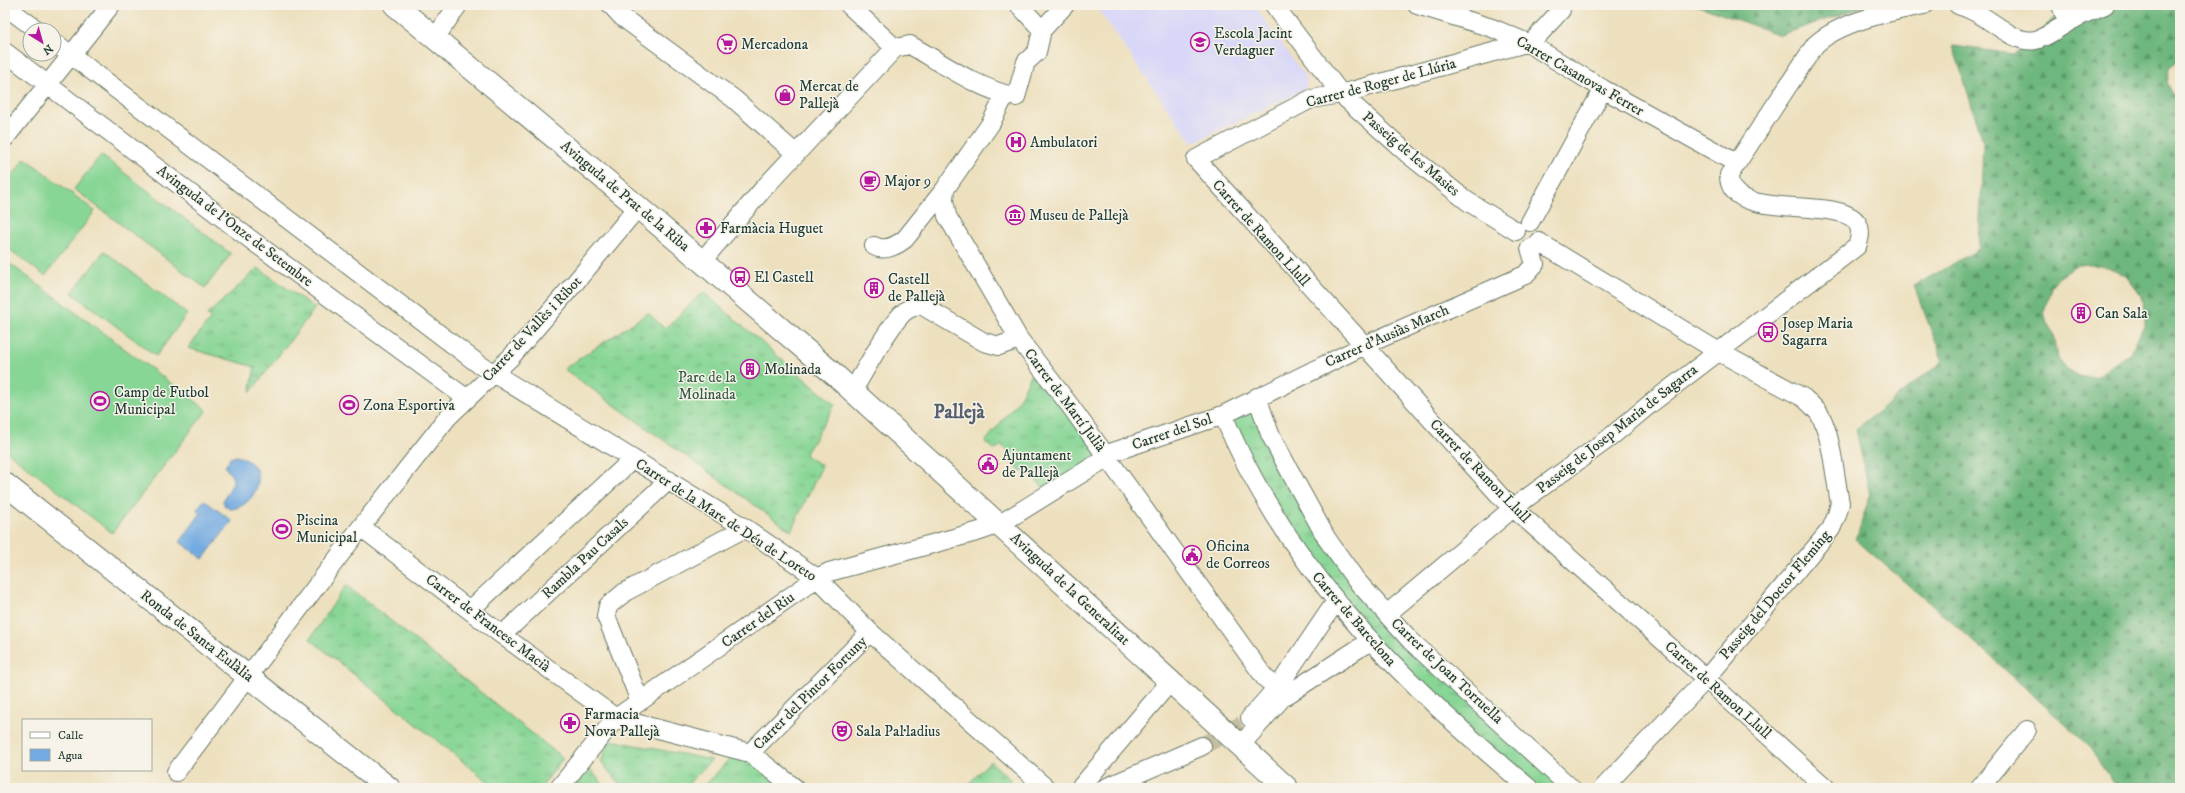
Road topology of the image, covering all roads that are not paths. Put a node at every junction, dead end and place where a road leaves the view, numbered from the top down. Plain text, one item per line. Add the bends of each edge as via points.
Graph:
1 (111, 5) edge
2 (395, 5) edge
3 (458, 5) edge
4 (848, 5) edge
5 (1019, 5) edge
6 (1065, 5) edge
7 (1417, 5) edge
8 (1924, 5) edge
9 (1958, 5) edge
10 (2061, 5) edge
11 (2105, 5) edge
12 (5, 6) edge
13 (1276, 6) edge
14 (621, 9) edge
15 (1561, 10) dead end
16 (26, 22) edge
17 (2068, 23) junction
18 (1042, 30) junction
19 (434, 38) junction
20 (1528, 43) junction
21 (62, 48) edge
22 (895, 48) junction
23 (5, 52) edge
24 (72, 55) junction
25 (48, 84) junction
26 (1603, 89) junction
27 (1341, 94) junction
28 (1004, 95) junction
29 (5, 138) edge
30 (796, 154) junction
31 (1196, 159) joint
32 (1736, 163) junction
33 (945, 189) junction
34 (638, 206) junction
35 (1523, 226) junction
36 (1534, 245) junction
37 (874, 246) dead end
38 (702, 261) junction
39 (1019, 339) junction
40 (1363, 346) junction
41 (1719, 352) junction
42 (494, 373) junction
43 (852, 390) junction
44 (1257, 397) junction
45 (466, 398) junction
46 (1223, 415) junction
47 (1108, 457) junction
48 (633, 459) junction
49 (669, 480) junction
50 (5, 484) edge
51 (1513, 508) junction
52 (1000, 524) junction
53 (361, 527) junction
54 (745, 528) junction
55 (817, 578) junction
56 (1336, 602) junction
57 (470, 610) junction
58 (1387, 614) junction
59 (870, 632) junction
60 (502, 635) junction
61 (1370, 641) junction
62 (248, 675) junction
63 (1706, 679) junction
64 (1170, 682) junction
65 (1280, 684) junction
66 (640, 701) junction
67 (616, 718) junction
68 (1250, 718) tunnel mouth
69 (2027, 730) dead end
70 (1202, 746) tunnel mouth
71 (1240, 746) junction
72 (750, 753) junction
73 (1102, 761) junction
74 (176, 772) dead end
75 (1110, 786) edge
76 (389, 788) edge
77 (559, 788) edge
78 (796, 788) edge
79 (1046, 788) edge
80 (1080, 788) edge
81 (1287, 788) edge
82 (1529, 788) edge
83 (1571, 788) edge
84 (1603, 788) edge
85 (1826, 788) edge
86 (1980, 788) edge

1 - 24 street
2 - 19 main road, Avinguda de Prat de la Riba
3 - 19 street
4 - 22 street
5 - 18 street
6 - 18 street
7 - 20 street, Carrer Casanovas Ferrer via 1492,28
8 - 32 street via 1850,24 1822,39
9 - 17 street via 1974,11 2025,41 2042,39
10 - 17 street
11 - 17 street
12 - 16 street
13 - 27 street, Passeig de les Masies
14 - 30 street via 734,99
15 - 20 street via 1538,38
18 - 28 street via 1037,52 1026,62 1016,97
19 - 34 main road, Avinguda de Prat de la Riba
20 - 26 street, Carrer Casanovas Ferrer
20 - 27 street, Carrer de Roger de Llúria
21 - 24 street
22 - 28 street via 910,45
22 - 30 street
23 - 25 street, Avinguda de l'Onze de Setembre
24 - 25 street
24 - 42 street
25 - 29 street
25 - 45 street, Avinguda de l'Onze de Setembre via 254,242
26 - 32 street, Carrer Casanovas Ferrer
26 - 35 street
27 - 31 street, Carrer de Roger de Llúria via 1312,98
27 - 35 street, Passeig de les Masies via 1409,155 1467,200
28 - 33 street via 991,123
30 - 38 street
31 - 40 street, Carrer de Ramon Llull
32 - 41 street, Passeig de Josep Maria de Sagarra via 1729,175 1729,182 1733,191 1741,197 1751,201 1815,210 1841,211 1855,219 1861,237 1857,246 1850,252
33 - 37 street via 897,246 885,249
33 - 39 street, Carrer de Martí Julià via 947,216
34 - 38 main road, Avinguda de Prat de la Riba
34 - 42 street, Carrer de Vallès i Ribot via 579,278
35 - 36 street via 1518,243
36 - 40 street, Carrer d'Ausiàs March via 1534,264 1525,275
36 - 41 street
38 - 43 main road, Avinguda de Prat de la Riba
39 - 43 street via 999,346 984,342 928,308 921,305 913,307 902,313
39 - 47 street, Carrer de Martí Julià
40 - 44 street, Carrer d'Ausiàs March
40 - 51 street, Carrer de Ramon Llull
41 - 51 street, Passeig de Josep Maria de Sagarra via 1608,439
41 - 63 street, Passeig del Doctor Fleming via 1804,398 1813,406 1821,416 1825,429 1840,503 1831,529
42 - 45 street, Carrer de Vallès i Ribot
42 - 48 street, Carrer de la Mare de Déu de Loreto
43 - 52 main road, Avinguda de la Generalitat
44 - 46 street, Carrer d'Ausiàs March
44 - 58 street, Carrer de Joan Torruella via 1270,434 1326,540 1356,580
45 - 53 street, Carrer de Vallès i Ribot
46 - 47 street, Carrer del Sol via 1113,452
46 - 56 street, Carrer de Barcelona via 1238,450 1264,498 1301,556
47 - 52 street, Carrer del Sol
47 - 65 street, Carrer de Martí Julià via 1265,678 1271,683
48 - 49 street, Carrer de la Mare de Déu de Loreto
48 - 57 street
49 - 54 street, Carrer de la Mare de Déu de Loreto
49 - 60 street, Rambla Pau Casals
50 - 62 main road, Ronda de Santa Eulàlia
51 - 58 street, Passeig de Josep Maria de Sagarra
51 - 63 street, Carrer de Ramon Llull
52 - 55 street, Carrer del Riu via 829,572
52 - 64 main road, Avinguda de la Generalitat
53 - 57 street, Carrer de Francesc Macià
53 - 62 street, Carrer de Vallès i Ribot
54 - 55 street, Carrer de la Mare de Déu de Loreto
54 - 66 street via 625,592 608,606 606,616
55 - 59 street, Carrer de la Mare de Déu de Loreto
55 - 66 street, Carrer del Riu
56 - 61 street, Carrer de Barcelona
56 - 65 street
57 - 60 street, Carrer de Francesc Macià
58 - 83 street, Carrer de Joan Torruella via 1411,641
59 - 72 street, Carrer del Pintor Fortuny
59 - 79 street, Carrer de la Mare de Déu de Loreto
60 - 67 street, Carrer de Francesc Macià
61 - 71 street via 1282,698
61 - 82 street, Carrer de Barcelona via 1466,735
62 - 74 street, Carrer de Vallès i Ribot
62 - 76 main road, Ronda de Santa Eulàlia
63 - 84 street, Passeig del Doctor Fleming
63 - 85 street, Carrer de Ramon Llull
64 - 71 main road, Avinguda de la Generalitat
64 - 73 street
65 - 68 street
66 - 67 street, Carrer del Riu
67 - 72 street
67 - 77 street, Carrer del Riu
69 - 86 street
70 - 75 street
71 - 81 main road, Avinguda de la Generalitat
72 - 78 street
73 - 75 street via 1102,769
73 - 80 street

